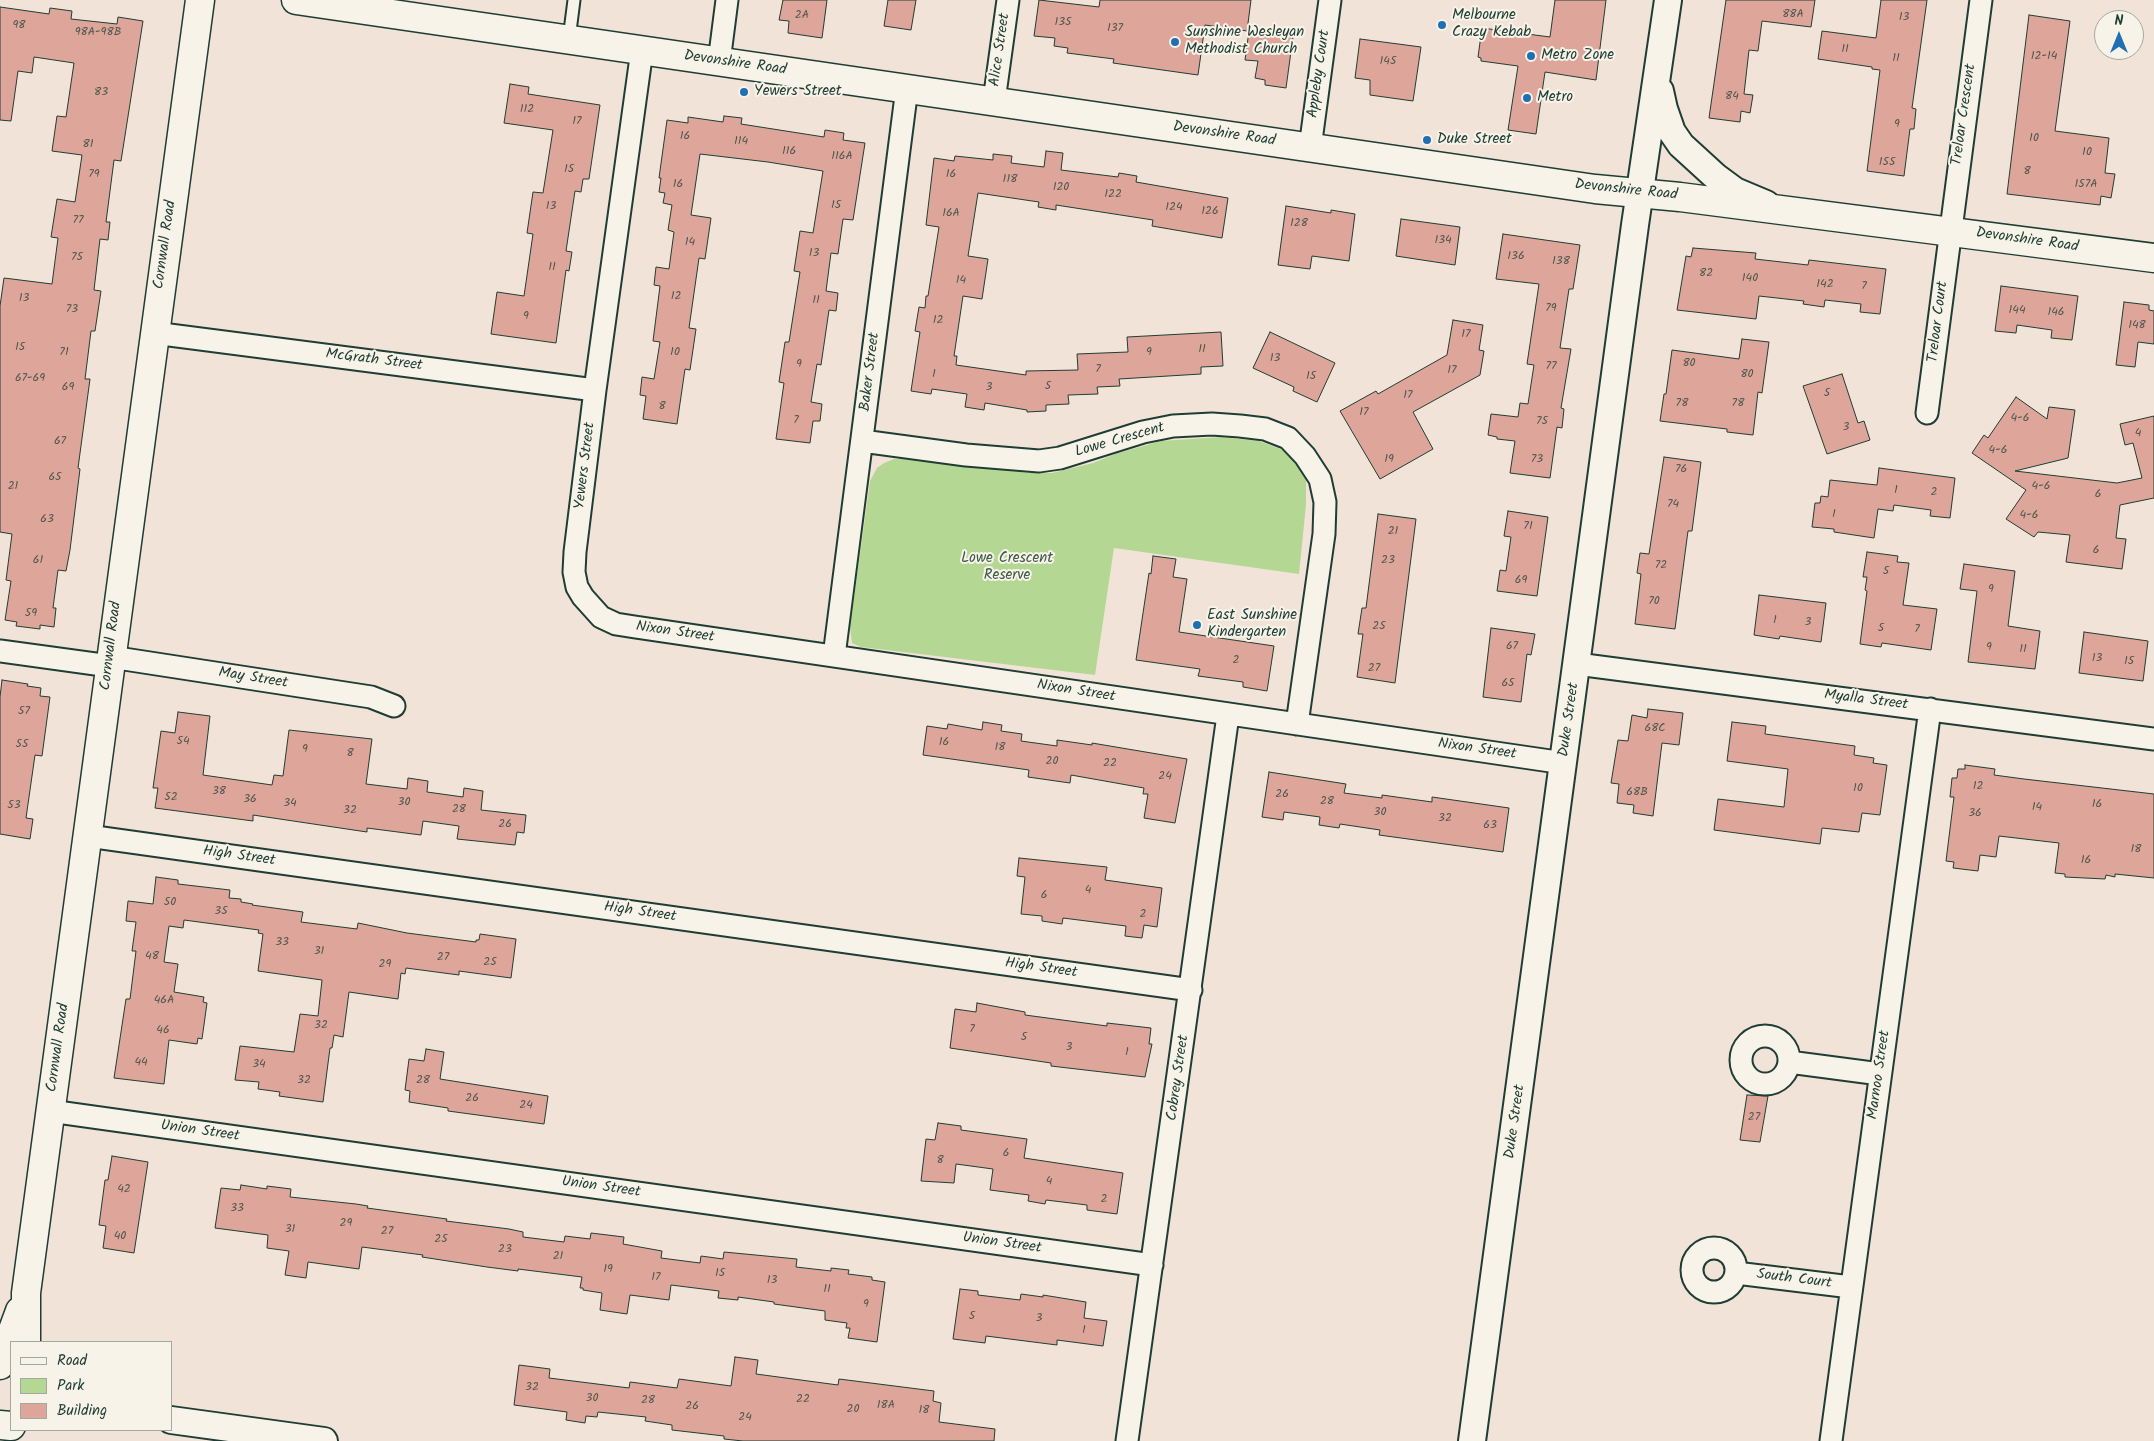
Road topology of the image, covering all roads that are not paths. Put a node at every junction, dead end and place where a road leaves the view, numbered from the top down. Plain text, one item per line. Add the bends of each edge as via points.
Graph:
1 (200, 0) edge
2 (296, 0) edge
3 (574, 0) edge
4 (727, 0) edge
5 (1008, 0) edge
6 (1330, 0) edge
7 (1668, 0) edge
8 (1981, 0) edge
9 (362, 4) edge
10 (569, 39) junction
11 (642, 50) junction
12 (719, 62) junction
13 (1658, 80) junction
14 (907, 88) junction
15 (994, 101) junction
16 (1310, 148) junction
17 (1640, 194) junction
18 (1782, 210) junction
19 (1950, 231) junction
20 (2154, 258) edge
21 (154, 333) junction
22 (595, 390) junction
23 (1927, 413) dead end
24 (862, 441) junction
25 (592, 609) joint
26 (0, 650) edge
27 (834, 656) junction
28 (110, 662) junction
29 (1578, 664) junction
30 (394, 706) dead end
31 (1930, 709) junction
32 (1228, 715) junction
33 (1297, 724) junction
34 (2154, 738) edge
35 (1564, 763) junction
36 (88, 836) junction
37 (1191, 990) junction
38 (1789, 1062) dead end
39 (1880, 1074) junction
40 (50, 1111) junction
41 (1152, 1265) junction
42 (1736, 1273) dead end
43 (1851, 1287) junction
44 (26, 1293) junction
45 (26, 1341) edge
46 (0, 1365) edge
47 (172, 1420) edge
48 (324, 1441) edge
49 (1127, 1441) edge
50 (1472, 1441) edge
51 (1831, 1441) edge

1 - 21 main road, Cornwall Road
2 - 9 main road, Devonshire Road
3 - 10 lane
4 - 12 street
5 - 15 street, Alice Street
6 - 16 street, Appleby Court
7 - 13 street, Duke Street
8 - 19 street, Treloar Crescent
9 - 10 main road, Devonshire Road
10 - 11 main road, Devonshire Road
11 - 12 main road, Devonshire Road
11 - 22 street, Yewers Street
12 - 14 main road, Devonshire Road
13 - 17 street, Duke Street
13 - 18 street via 1672,132 1699,164 1735,191
14 - 15 main road, Devonshire Road
14 - 24 street, Baker Street
15 - 16 main road, Devonshire Road
16 - 17 main road, Devonshire Road
17 - 18 main road, Devonshire Road
17 - 29 street, Duke Street
18 - 19 main road, Devonshire Road
19 - 20 main road, Devonshire Road
19 - 23 street, Treloar Court
21 - 22 street, McGrath Street
21 - 28 main road, Cornwall Road
22 - 25 street, Yewers Street via 574,572 582,598
24 - 27 street, Baker Street
24 - 33 street, Lowe Crescent via 1040,461 1173,426 1240,426 1265,429 1288,438 1320,479 1325,502 1324,534
25 - 27 street, Nixon Street via 616,624
26 - 28 street, May Street
27 - 32 street, Nixon Street
28 - 30 street, May Street via 371,697
28 - 36 main road, Cornwall Road
29 - 31 street, Myalla Street
29 - 35 street, Duke Street
31 - 34 street, Myalla Street
31 - 39 street, Marnoo Street
32 - 33 street, Nixon Street
32 - 37 street, Cobrey Street
33 - 35 street, Nixon Street
35 - 50 street, Duke Street
36 - 37 street, High Street
36 - 40 main road, Cornwall Road
37 - 41 street, Cobrey Street
38 - 39 street
39 - 43 street, Marnoo Street
40 - 41 street, Union Street
40 - 44 main road, Cornwall Road
41 - 49 street, Cobrey Street
42 - 43 street, South Court
43 - 51 street, Marnoo Street
44 - 45 main road, Cornwall Road
44 - 46 main road, Cornwall Road
47 - 48 street

